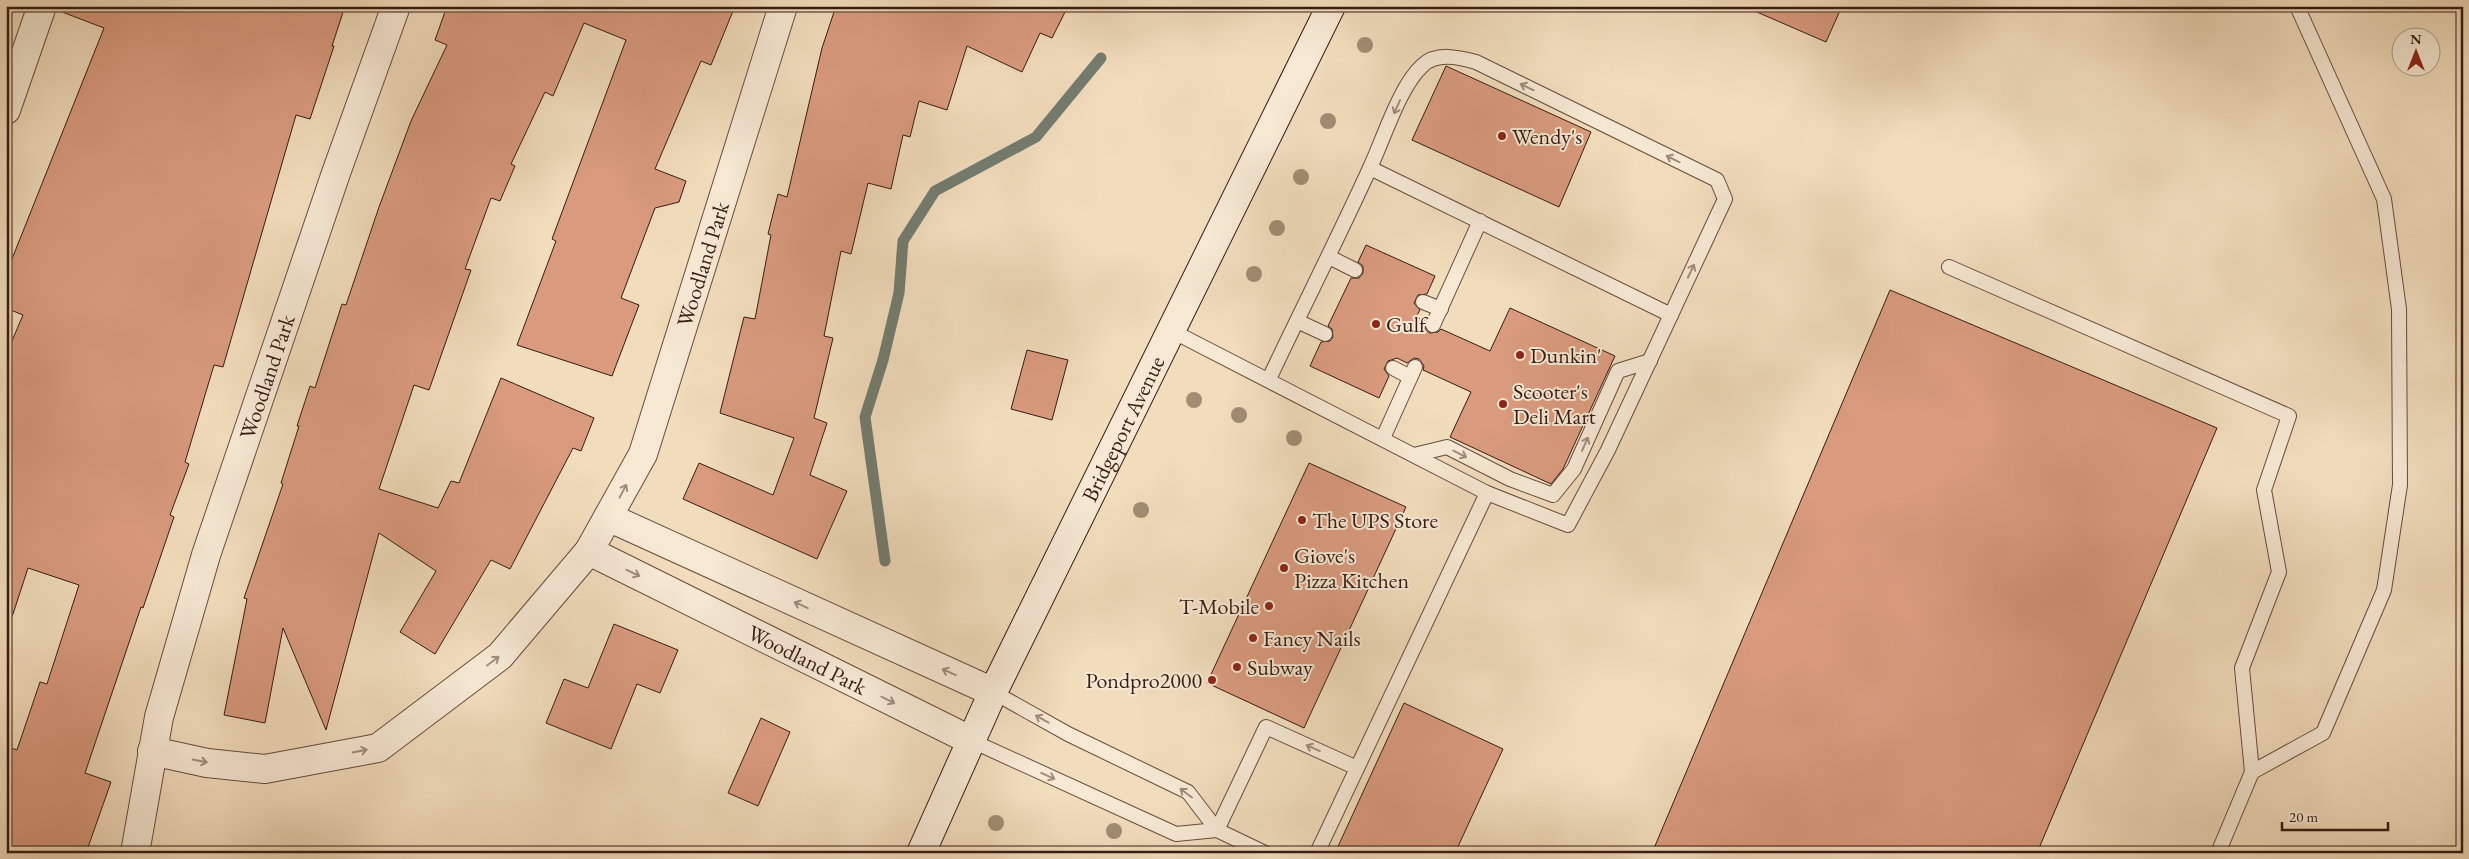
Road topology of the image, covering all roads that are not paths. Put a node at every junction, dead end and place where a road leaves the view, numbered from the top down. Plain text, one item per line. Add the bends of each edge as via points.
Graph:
1 (42, 6) edge
2 (396, 6) edge
3 (783, 6) edge
4 (1331, 6) edge
5 (2297, 6) edge
6 (6, 110) edge
7 (1370, 168) junction
8 (1480, 221) junction
9 (1329, 257) junction
10 (1949, 267) dead end
11 (1355, 270) dead end
12 (1423, 302) dead end
13 (1441, 309) junction
14 (1670, 315) junction
15 (1297, 321) junction
16 (1433, 325) dead end
17 (1172, 331) junction
18 (1325, 334) dead end
19 (1650, 361) junction
20 (1393, 368) dead end
21 (1269, 379) junction
22 (1383, 438) junction
23 (1414, 455) junction
24 (1487, 492) junction
25 (608, 517) junction
26 (590, 551) junction
27 (994, 692) junction
28 (972, 741) junction
29 (152, 751) junction
30 (1357, 768) junction
31 (2252, 772) junction
32 (1217, 830) junction
33 (135, 853) edge
34 (921, 853) edge
35 (1265, 853) edge
36 (1317, 853) edge
37 (2218, 853) edge

1 - 6 street
2 - 29 street, Woodland Park via 206,555
25 -> 3 street, Woodland Park via 643,454
4 - 17 street, Bridgeport Avenue
5 - 31 lane via 2384,199 2399,309 2400,485 2384,590 2323,733
7 - 8 lane
7 - 9 lane
14 -> 7 lane via 1725,199 1717,180 1485,66 1458,57 1440,57 1423,64 1409,80
8 - 13 lane
8 - 14 lane
9 - 11 lane
9 - 15 lane
10 - 31 lane via 2290,416 2264,490 2279,572 2242,668
12 - 13 lane
13 - 16 lane
14 - 19 lane
15 - 18 lane
15 - 21 lane
17 - 21 lane
17 - 27 street, Bridgeport Avenue
23 -> 19 lane via 1447,447 1510,479 1553,495 1574,469 1618,371
19 - 24 lane via 1568,524
20 - 22 lane via 1413,372
21 - 22 lane
22 - 23 lane
23 - 24 lane
24 - 30 lane
25 - 26 street, Woodland Park
27 -> 25 street, Woodland Park
26 -> 28 street, Woodland Park
29 -> 26 street, Woodland Park via 207,763 265,769 378,748 500,656
27 - 28 street, Bridgeport Avenue
32 -> 27 lane via 1188,792 1068,734
28 -> 32 lane via 1176,834
28 - 34 street, Bridgeport Avenue
29 - 33 street, Woodland Park
30 -> 32 lane via 1266,727
30 - 36 lane
31 - 37 lane
32 - 35 lane

